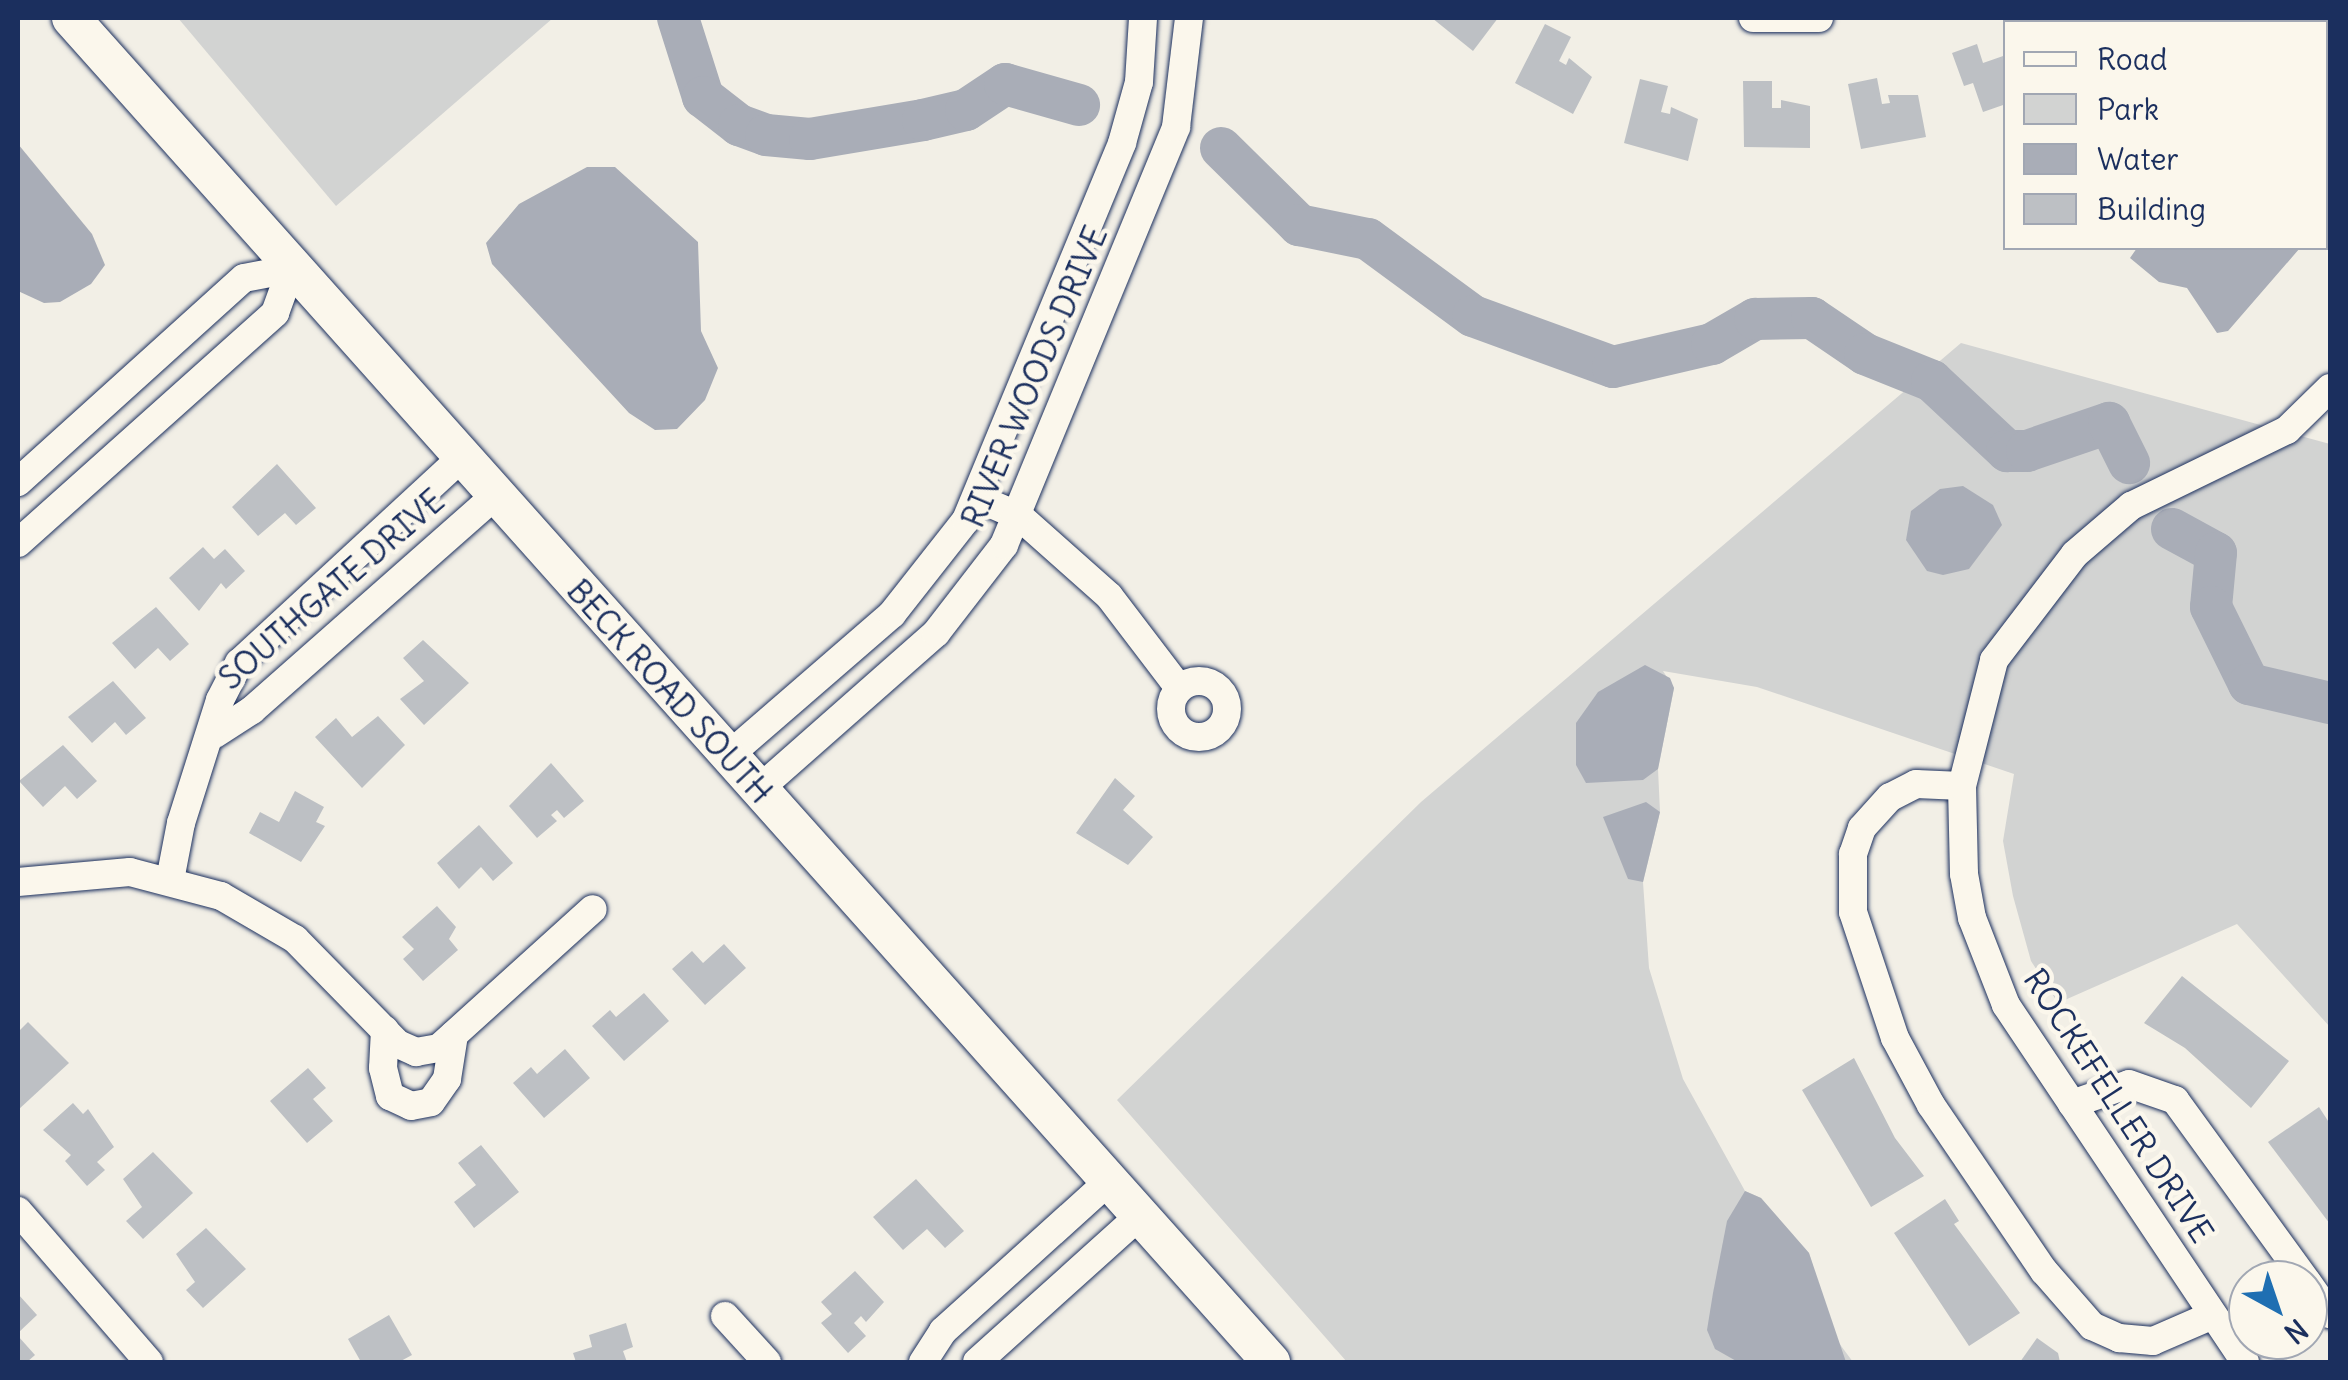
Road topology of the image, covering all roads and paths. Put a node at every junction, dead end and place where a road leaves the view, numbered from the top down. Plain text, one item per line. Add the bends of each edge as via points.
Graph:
1 (71, 18) edge
2 (1143, 18) edge
3 (1189, 18) edge
4 (1753, 18) edge
5 (1819, 18) edge
6 (291, 268) junction
7 (2330, 388) edge
8 (460, 459) junction
9 (18, 482) edge
10 (494, 497) junction
11 (976, 498) junction
12 (1019, 516) junction
13 (18, 543) edge
14 (1179, 688) dead end
15 (214, 734) junction
16 (728, 757) junction
17 (1962, 786) junction
18 (758, 790) junction
19 (170, 880) junction
20 (18, 882) edge
21 (593, 910) dead end
22 (385, 1030) junction
23 (454, 1034) junction
24 (2072, 1104) junction
25 (1108, 1182) junction
26 (18, 1211) edge
27 (1139, 1216) junction
28 (2292, 1260) edge
29 (2213, 1315) junction
30 (725, 1316) dead end
31 (149, 1362) edge
32 (767, 1362) edge
33 (923, 1362) edge
34 (976, 1362) edge
35 (1271, 1362) edge
36 (2245, 1362) edge

1 - 6 main road, BECK ROAD SOUTH
2 - 11 street, RIVER WOODS DRIVE via 1132,115
3 - 12 street, RIVER WOODS DRIVE via 1176,127
4 - 5 street
6 - 8 main road, BECK ROAD SOUTH
6 - 9 street via 244,278
6 - 13 street via 275,313
7 - 17 street, ROCKEFELLER DRIVE via 2287,430 2131,506 2074,554 1994,660
8 - 10 main road, BECK ROAD SOUTH
8 - 15 street, SOUTHGATE DRIVE via 239,663 220,700
10 - 15 street, SOUTHGATE DRIVE via 252,710
10 - 16 main road, BECK ROAD SOUTH
11 - 12 street
11 - 16 street, RIVER WOODS DRIVE via 910,595
12 - 14 street via 1109,596
12 - 18 street, RIVER WOODS DRIVE via 956,613
15 - 19 street, SOUTHGATE DRIVE via 181,823
16 - 18 main road, BECK ROAD SOUTH
17 - 24 street, ROCKEFELLER DRIVE via 1964,874 1984,958
17 - 29 street via 1916,784 1890,797 1862,828 1854,854 1853,912 1894,1038 1931,1105 2044,1271 2092,1326 2119,1338 2153,1341
18 - 25 main road, BECK ROAD SOUTH
19 - 20 street via 82,872
19 - 22 street via 221,896 282,930
21 - 23 street
22 - 23 street via 416,1052 439,1048
22 - 23 street via 390,1096 410,1106 431,1102 447,1079
24 - 28 street via 2129,1084 2175,1100
24 - 29 street, ROCKEFELLER DRIVE
25 - 27 main road, BECK ROAD SOUTH
25 - 33 street via 943,1331
26 - 31 street
27 - 34 street
27 - 35 main road, BECK ROAD SOUTH
29 - 36 street, ROCKEFELLER DRIVE
30 - 32 street

